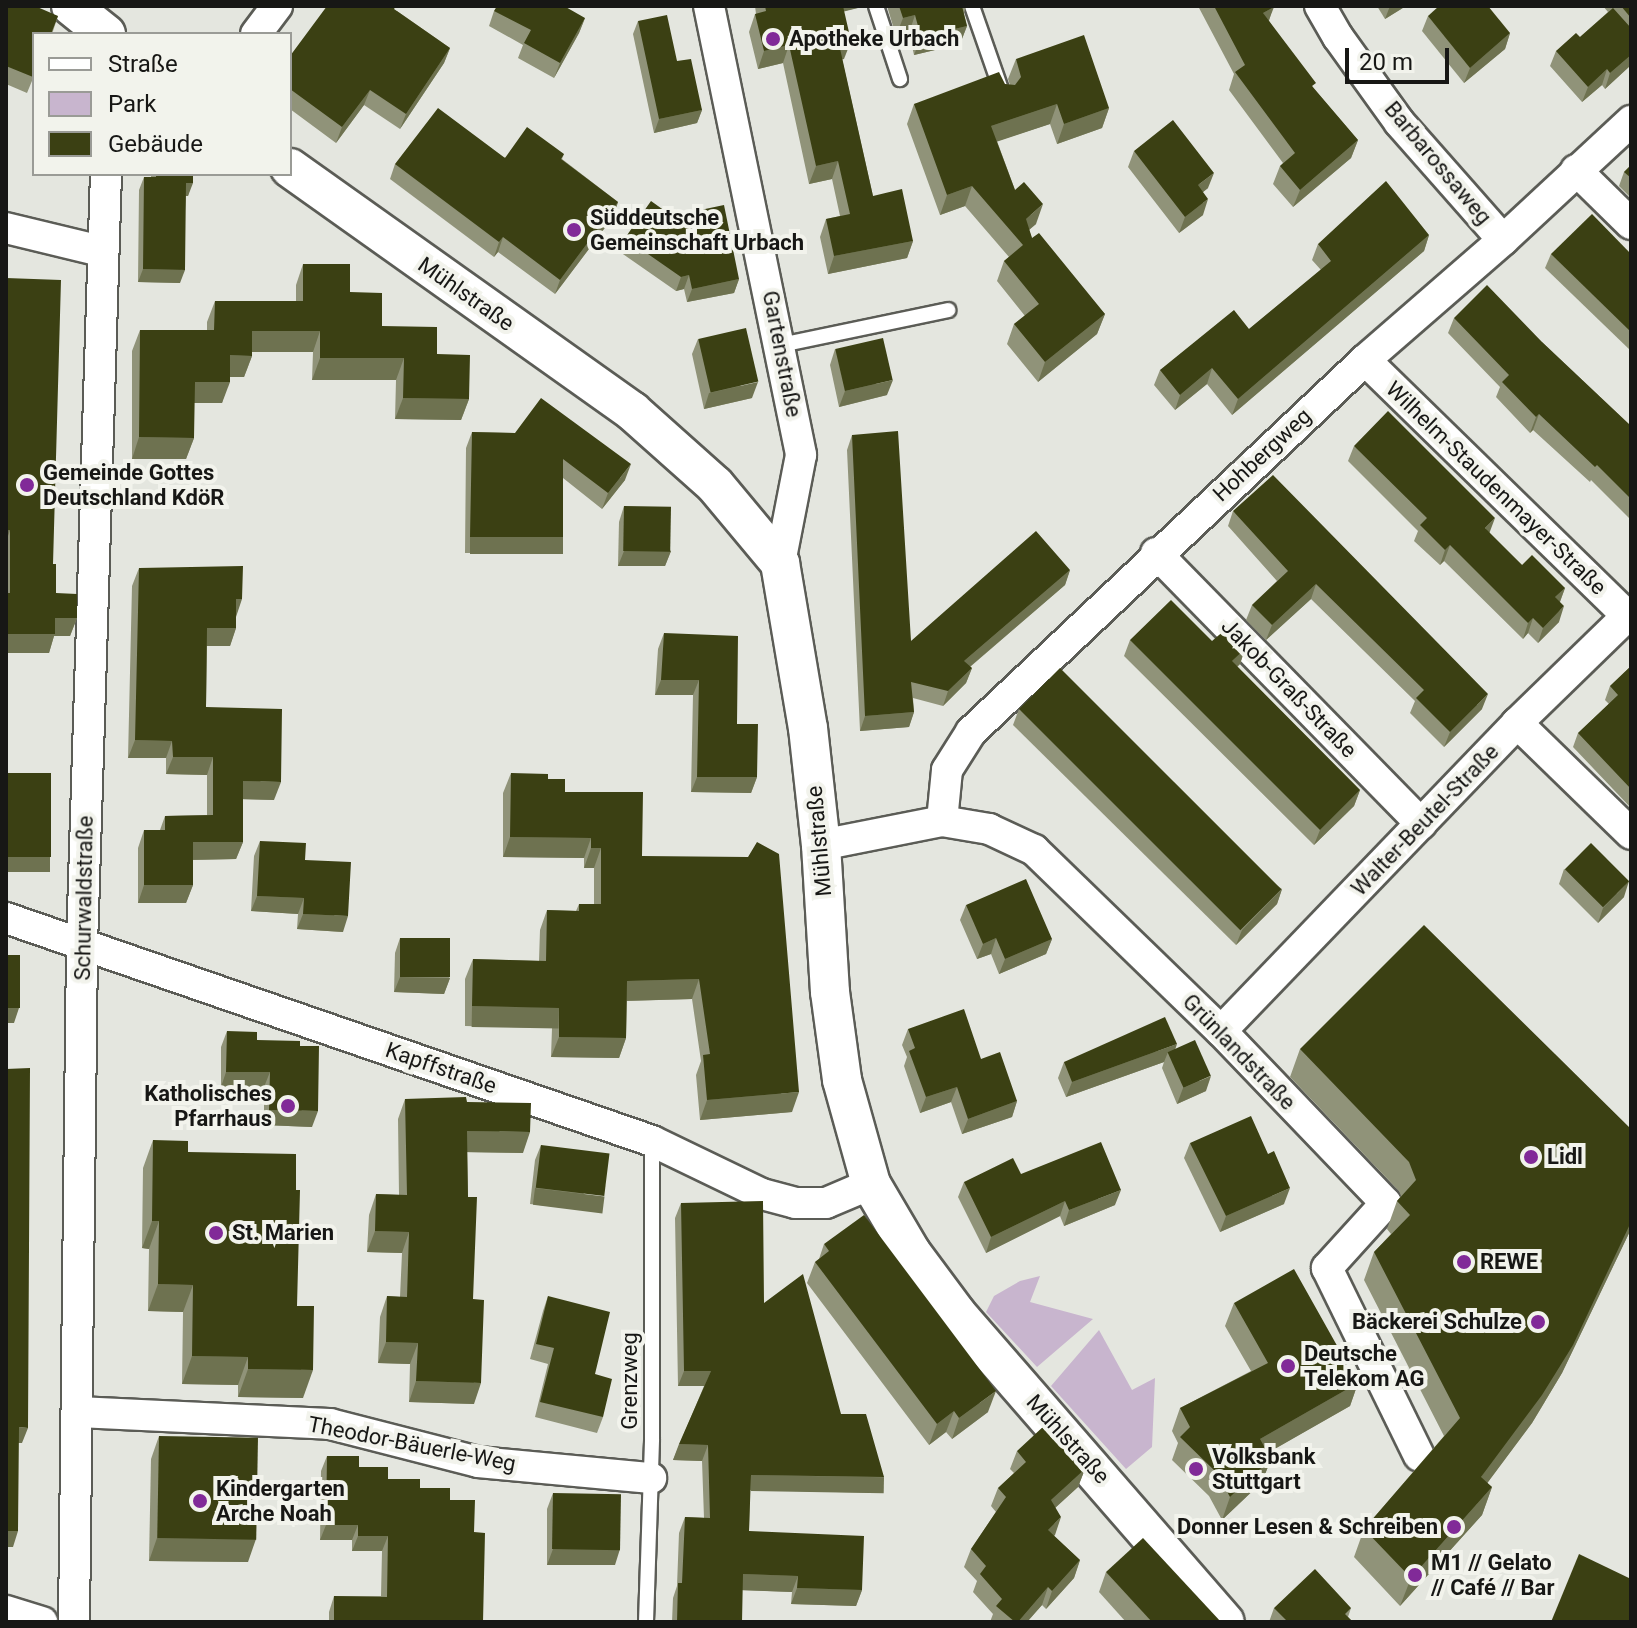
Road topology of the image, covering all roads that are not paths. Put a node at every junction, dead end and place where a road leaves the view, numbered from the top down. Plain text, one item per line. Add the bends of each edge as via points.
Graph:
1 (71, 6) edge
2 (277, 6) edge
3 (709, 6) edge
4 (876, 6) edge
5 (972, 6) edge
6 (1320, 6) edge
7 (104, 32) edge
8 (258, 32) edge
9 (900, 79) dead end
10 (1004, 96) edge
11 (1631, 121) edge
12 (292, 169) edge
13 (1576, 170) junction
14 (106, 176) edge
15 (1631, 224) edge
16 (6, 228) edge
17 (1503, 240) junction
18 (101, 251) junction
19 (948, 310) dead end
20 (781, 345) junction
21 (1365, 360) junction
22 (1156, 553) junction
23 (780, 563) junction
24 (1629, 614) edge
25 (1517, 723) junction
26 (942, 821) junction
27 (1421, 824) junction
28 (1631, 834) edge
29 (821, 845) junction
30 (6, 918) edge
31 (82, 945) junction
32 (1221, 1031) junction
33 (652, 1141) junction
34 (871, 1184) junction
35 (77, 1412) junction
36 (1419, 1456) dead end
37 (651, 1478) junction
38 (6, 1611) edge
39 (42, 1622) edge
40 (74, 1622) edge
41 (646, 1622) edge
42 (1225, 1622) edge

1 - 7 street
2 - 8 street
3 - 20 street, Gartenstraße
4 - 9 lane
5 - 10 lane
6 - 17 street, Barbarossaweg via 1399,122
11 - 13 street, Hohbergweg
12 - 23 street, Mühlstraße via 632,411 715,485
13 - 15 street
13 - 17 street, Hohbergweg
14 - 18 street, Schurwaldstraße
16 - 18 street
17 - 21 street, Hohbergweg
18 - 31 street, Schurwaldstraße
19 - 20 lane
20 - 23 street, Gartenstraße via 801,455
21 - 22 street, Hohbergweg
21 - 24 street, Wilhelm-Staudenmayer-Straße
22 - 26 street, Hohbergweg via 971,732 947,770
22 - 27 street, Jakob-Graß-Straße
23 - 29 street, Mühlstraße
24 - 25 street, Walter-Beutel-Straße
25 - 27 street, Walter-Beutel-Straße
25 - 28 street
26 - 29 street, Grünlandstraße
26 - 32 street, Grünlandstraße via 989,829 1034,850
27 - 32 street, Walter-Beutel-Straße
29 - 34 street, Mühlstraße via 830,992 842,1080
30 - 31 street, Kapffstraße
31 - 33 street, Kapffstraße
31 - 35 street, Schurwaldstraße
32 - 36 street, Grünlandstraße via 1386,1203 1327,1268
33 - 34 street, Kapffstraße via 762,1194 795,1203 826,1203
33 - 37 lane, Grenzweg
34 - 42 street, Mühlstraße via 911,1252 957,1314
35 - 37 street, Theodor-Bäuerle-Weg via 330,1424 478,1462
35 - 40 street, Schurwaldstraße
37 - 41 lane, Grenzweg
38 - 39 street

